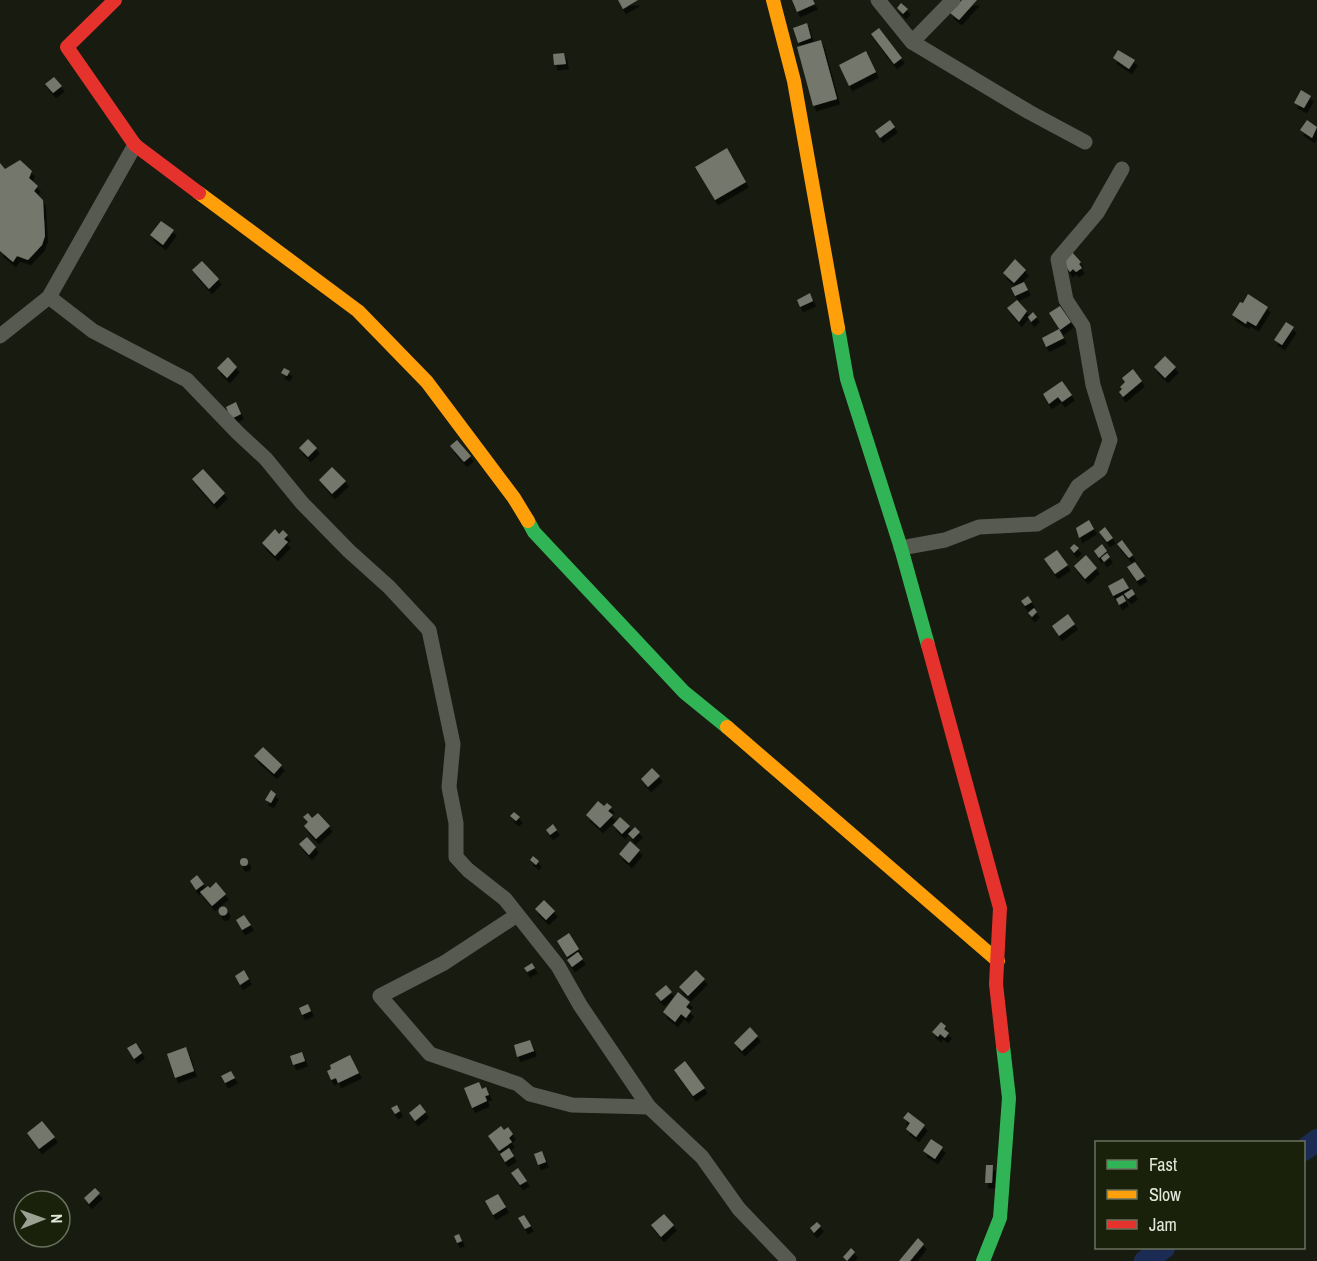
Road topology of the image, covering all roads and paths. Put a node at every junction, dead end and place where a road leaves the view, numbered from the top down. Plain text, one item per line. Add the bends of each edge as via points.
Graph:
1 (115, 0) edge
2 (773, 0) edge
3 (878, 0) edge
4 (953, 0) edge
5 (912, 42) junction
6 (1085, 142) dead end
7 (135, 145) junction
8 (1122, 169) dead end
9 (49, 297) junction
10 (0, 336) edge
11 (901, 548) junction
12 (517, 915) junction
13 (998, 962) junction
14 (649, 1107) junction
15 (789, 1261) edge
16 (983, 1261) edge

1 - 7 street via 67,47
2 - 11 street via 794,81 847,380
3 - 5 street
4 - 5 street
5 - 6 street
7 - 9 street
7 - 13 street via 358,311 427,382 514,498 534,532 684,692 753,747
8 - 11 street via 1097,213 1058,258 1066,300 1083,326 1093,385 1110,440 1100,470 1078,486 1065,508 1037,524 979,527 945,540
9 - 10 street
9 - 12 street via 93,331 187,380 429,630 453,744 449,787 456,823 456,857 505,899
11 - 13 street via 1000,908
12 - 14 street via 558,966
12 - 14 street via 444,963 380,996 430,1054 518,1084 530,1094 572,1105
13 - 16 street via 996,984 1009,1098 1000,1218
14 - 15 street via 702,1157 739,1209

